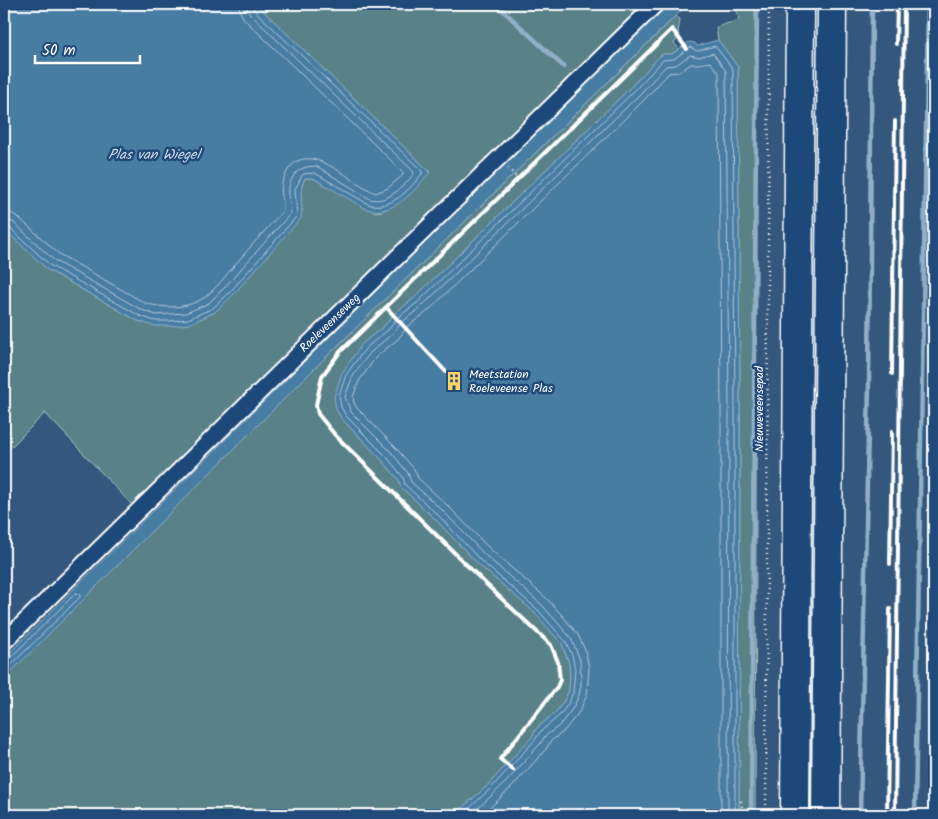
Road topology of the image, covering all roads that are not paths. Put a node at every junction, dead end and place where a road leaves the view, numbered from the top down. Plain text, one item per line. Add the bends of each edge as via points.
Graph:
1 (656, 4) edge
2 (800, 4) edge
3 (832, 4) edge
4 (4, 642) edge
5 (795, 815) edge
6 (826, 815) edge

1 - 4 street, Roeleveenseweg
2 - 5 highway
3 - 6 highway

